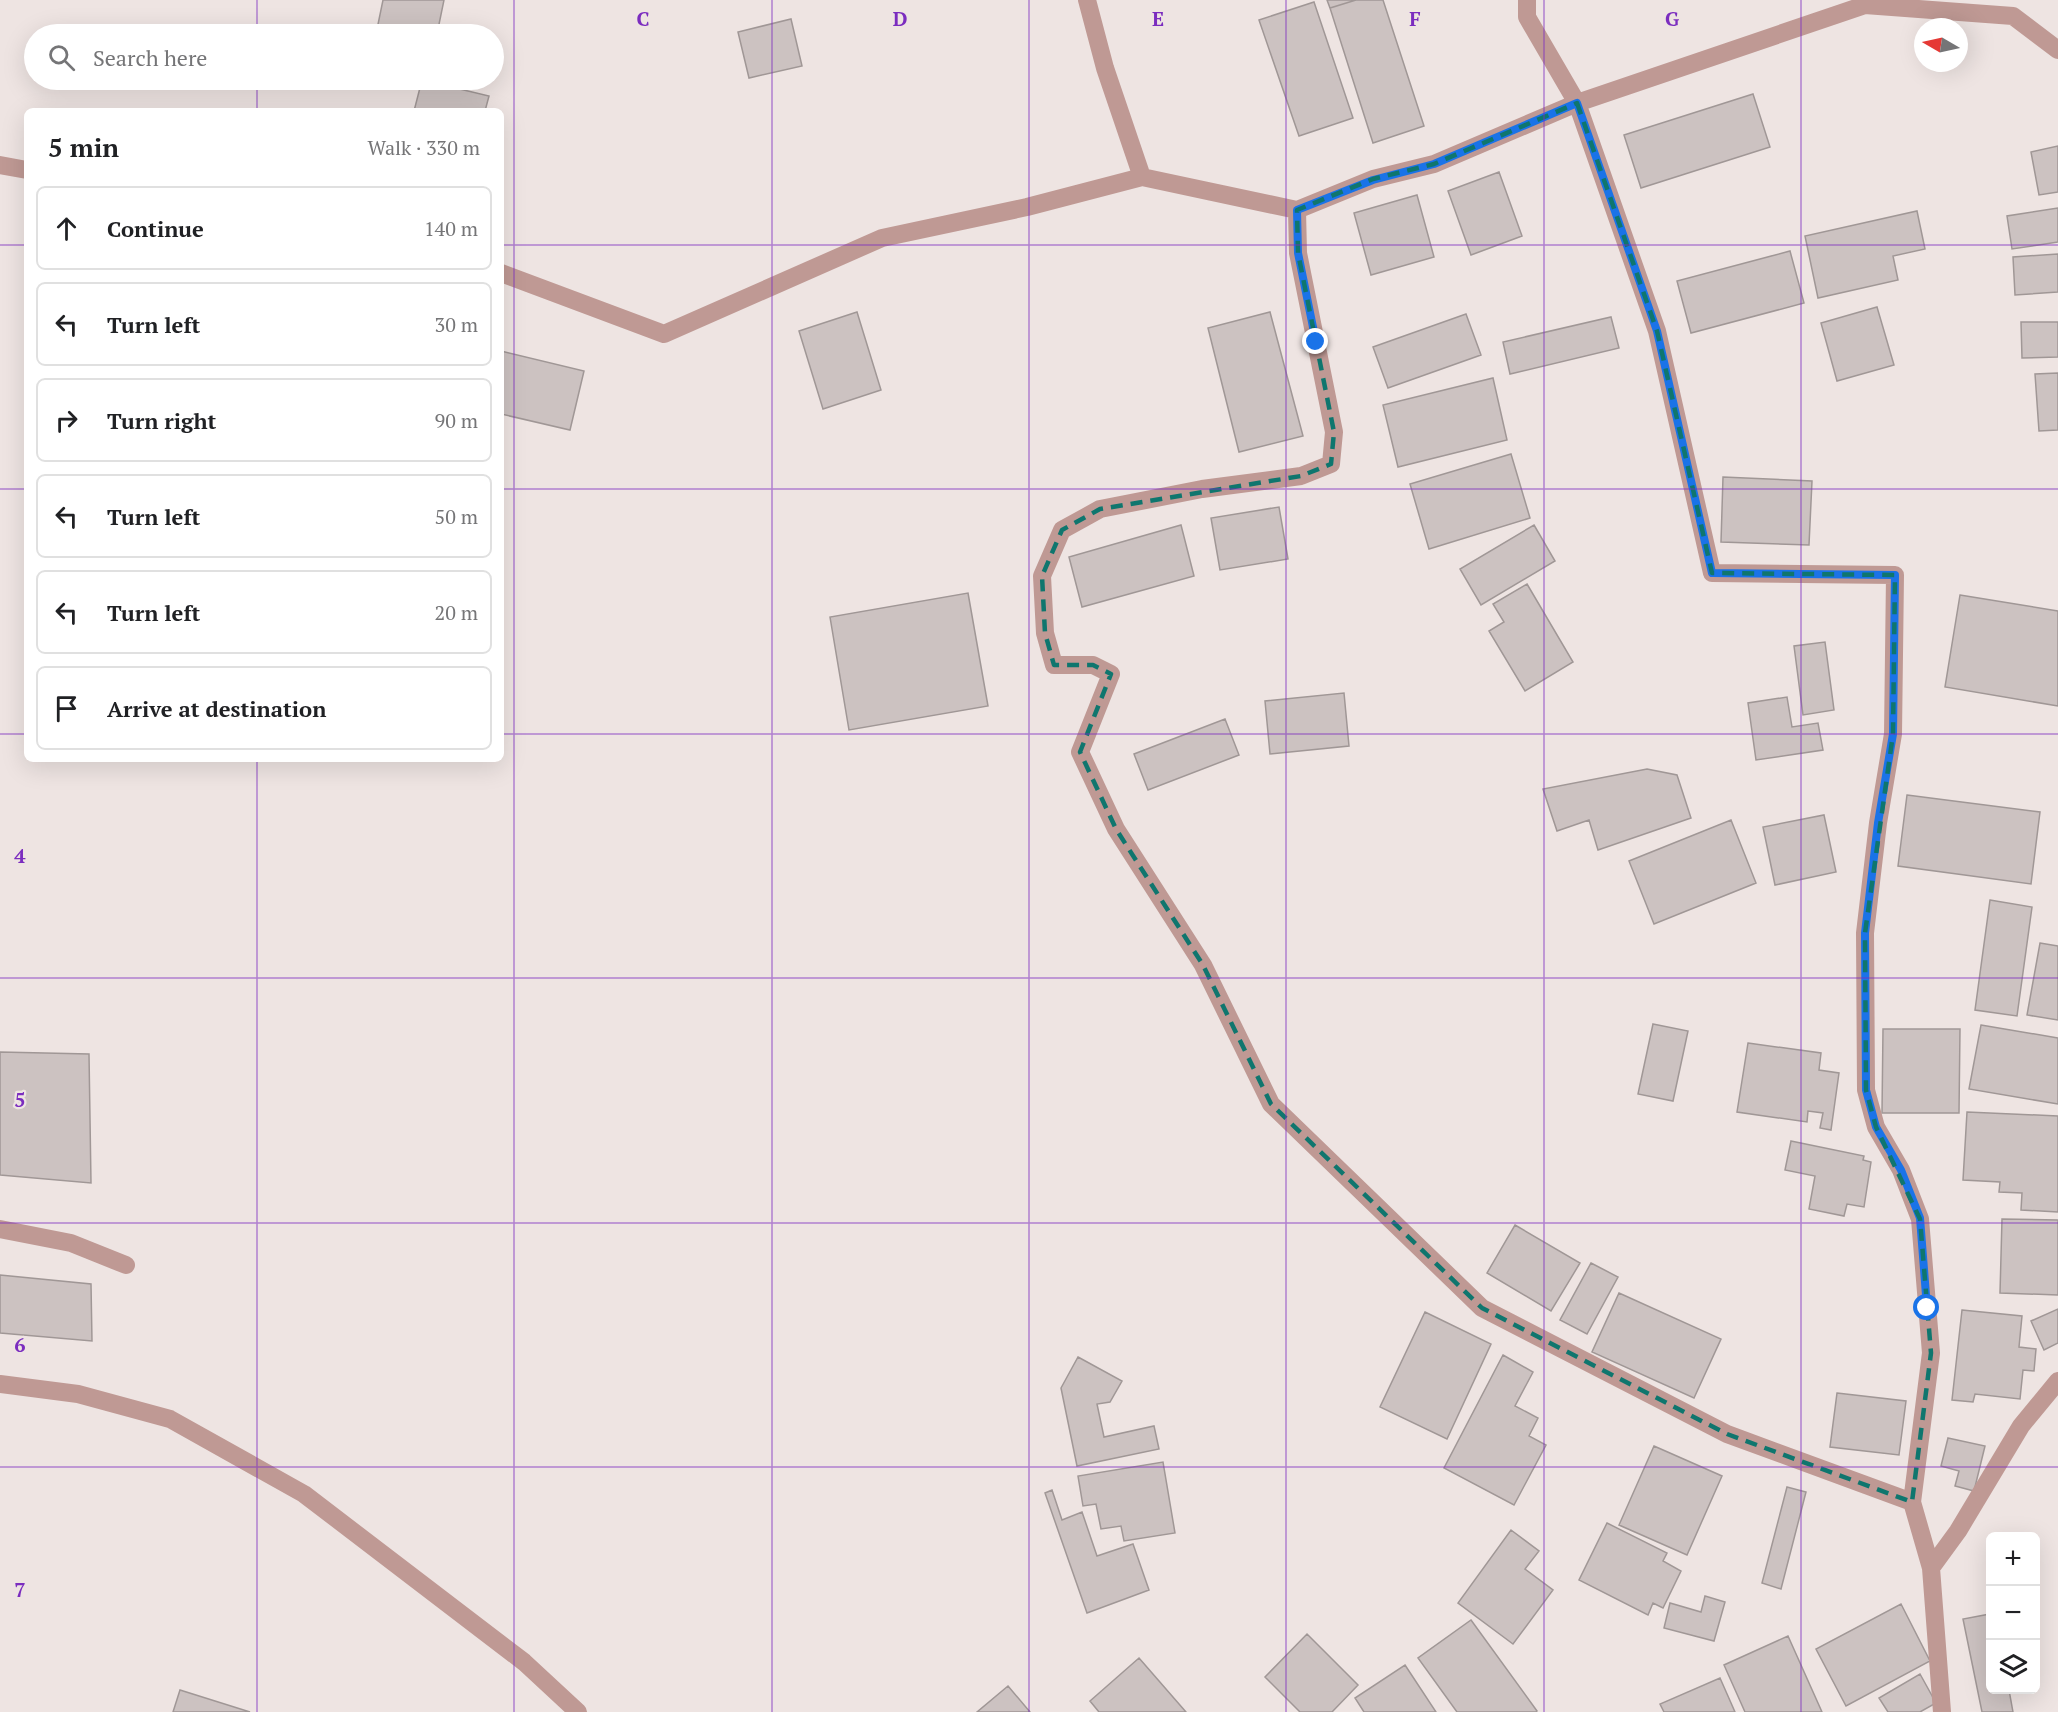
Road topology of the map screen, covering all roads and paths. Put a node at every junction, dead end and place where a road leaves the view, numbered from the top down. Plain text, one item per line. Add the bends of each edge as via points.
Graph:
1 (1087, 0) edge
2 (1527, 0) edge
3 (2058, 50) edge
4 (1577, 103) junction
5 (0, 165) edge
6 (24, 170) edge
7 (1142, 177) junction
8 (1297, 210) junction
9 (504, 274) edge
10 (0, 1229) edge
11 (126, 1265) dead end
12 (2058, 1381) edge
13 (0, 1384) edge
14 (1912, 1502) junction
15 (1931, 1568) junction
16 (578, 1712) edge
17 (1942, 1712) edge

1 - 7 street
2 - 4 street via 1527,17
3 - 4 street via 2013,16 1865,5
4 - 8 street via 1434,164 1373,180
4 - 14 street via 1657,331 1712,573 1895,575 1893,734 1865,933 1866,1090 1876,1127 1901,1170 1920,1218 1931,1353
5 - 6 street
7 - 8 street
7 - 9 street via 882,238 664,334
8 - 14 street via 1298,253 1334,432 1331,464 1301,476 1202,489 1100,509 1062,530 1042,576 1046,633 1054,665 1092,665 1111,674 1080,752 1116,829 1203,965 1271,1104 1482,1308 1727,1434
10 - 11 street via 70,1243
12 - 15 street via 2021,1426
13 - 16 street via 78,1394 170,1419 304,1494 524,1662
14 - 15 street
15 - 17 street

